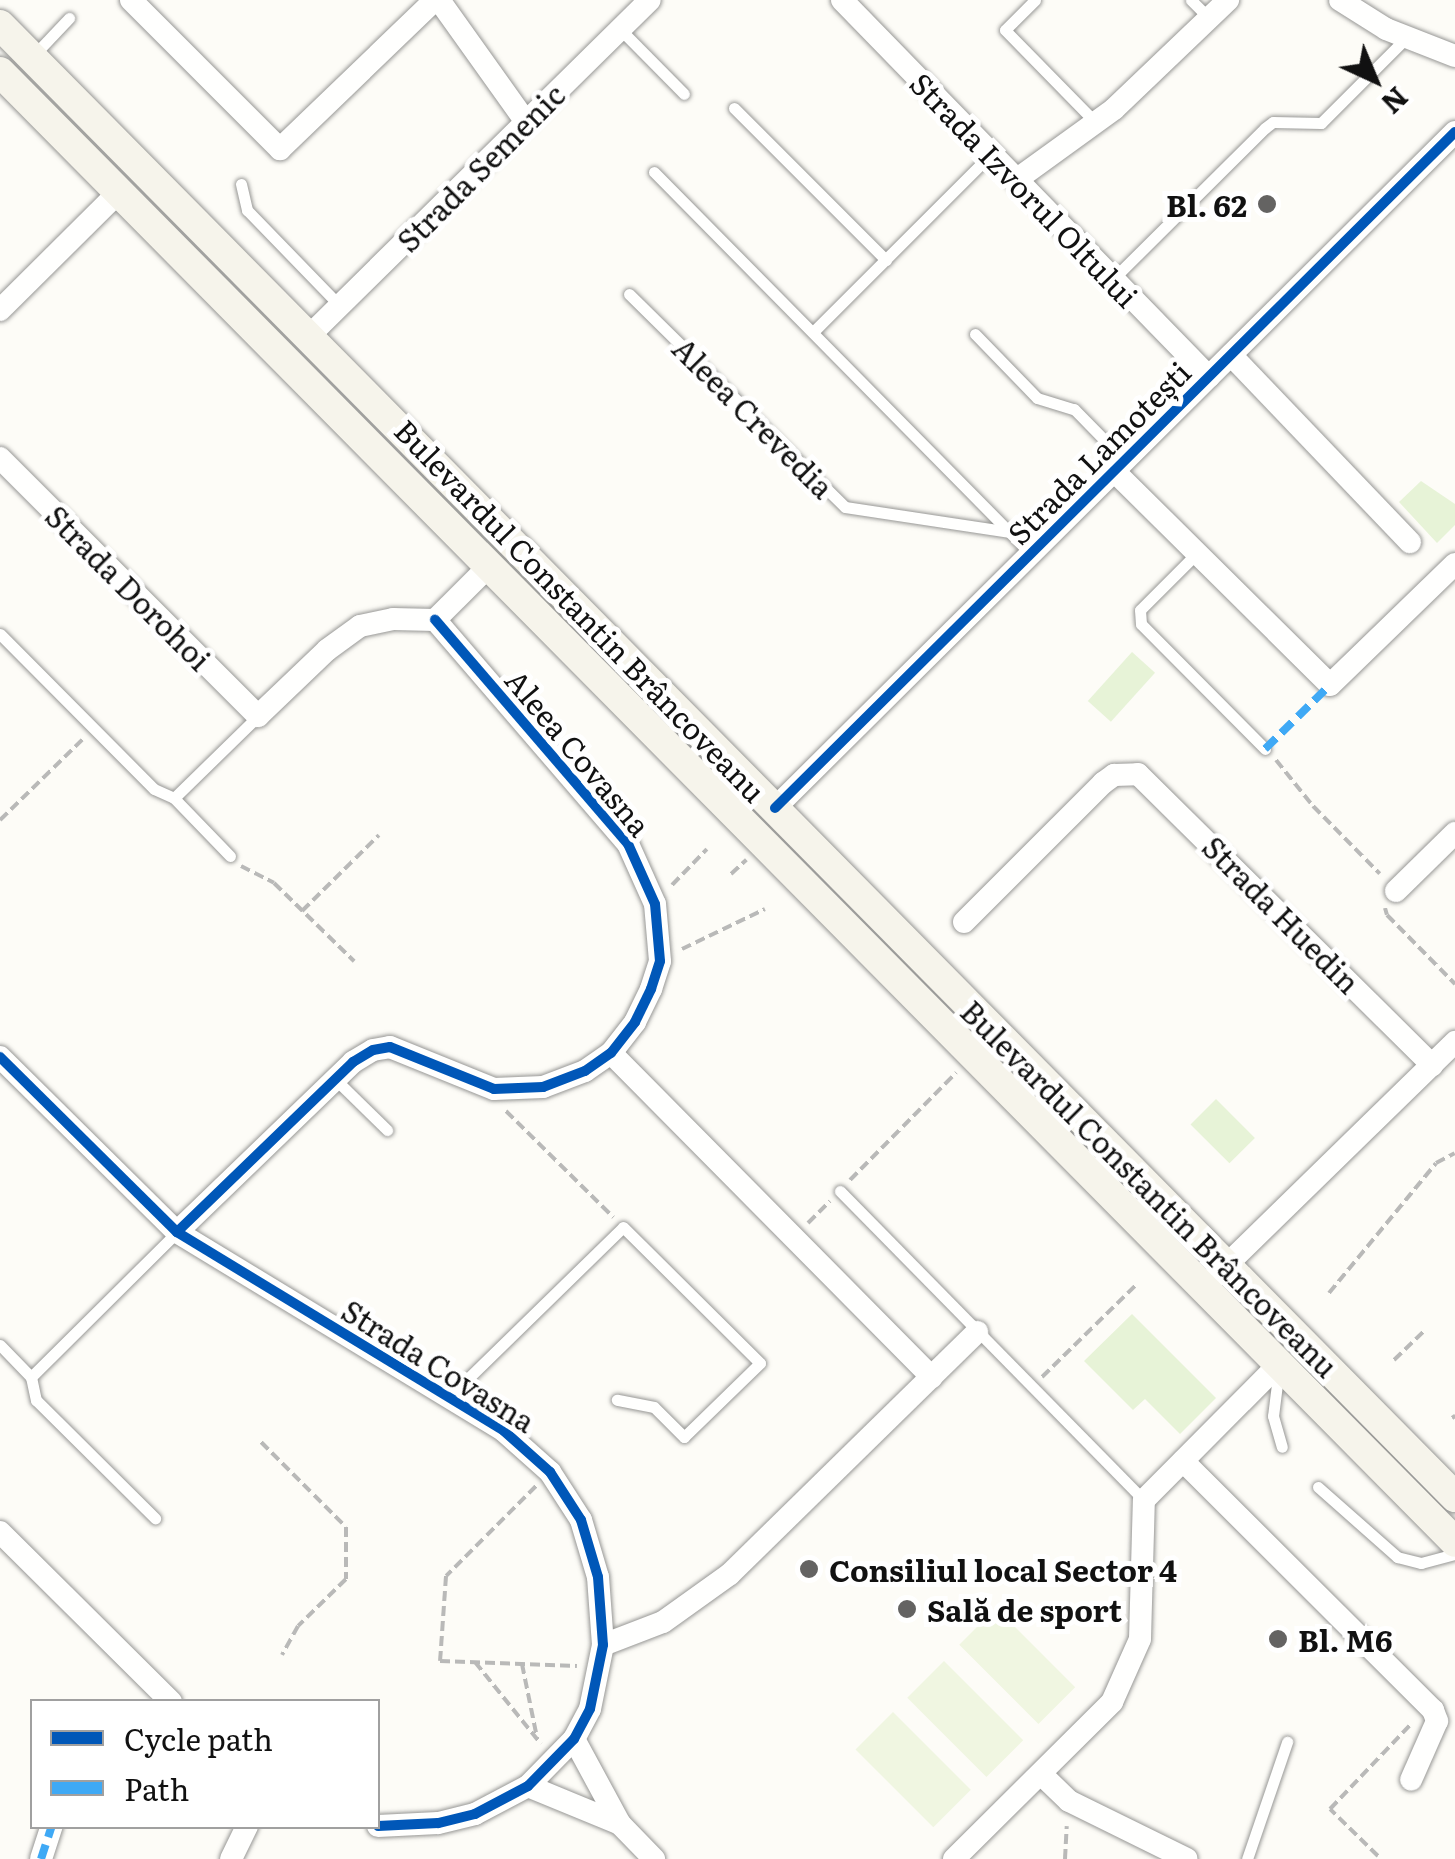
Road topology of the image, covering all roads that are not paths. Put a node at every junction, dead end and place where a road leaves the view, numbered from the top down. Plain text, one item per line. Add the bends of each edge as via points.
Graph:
1 (131, 0) edge
2 (437, 0) edge
3 (650, 0) edge
4 (842, 0) edge
5 (1035, 0) edge
6 (1191, 0) edge
7 (1228, 0) edge
8 (1340, 0) edge
9 (69, 18) dead end
10 (1210, 18) junction
11 (0, 26) edge
12 (620, 29) junction
13 (1406, 38) junction
14 (33, 56) junction
15 (1455, 56) edge
16 (0, 72) edge
17 (684, 94) dead end
18 (734, 108) dead end
19 (526, 122) junction
20 (1096, 123) junction
21 (1455, 132) edge
22 (991, 154) junction
23 (144, 167) junction
24 (654, 172) dead end
25 (1016, 180) junction
26 (241, 184) dead end
27 (119, 192) junction
28 (886, 260) junction
29 (1113, 279) junction
30 (629, 294) dead end
31 (340, 306) junction
32 (0, 310) edge
33 (813, 332) junction
34 (310, 334) junction
35 (975, 334) dead end
36 (1231, 355) junction
37 (1208, 377) junction
38 (0, 458) edge
39 (1119, 466) junction
40 (1010, 532) junction
41 (1410, 542) dead end
42 (1031, 554) junction
43 (1196, 554) junction
44 (488, 567) junction
45 (1451, 576) edge
46 (435, 620) junction
47 (0, 634) edge
48 (258, 716) junction
49 (1266, 749) road end
50 (174, 798) junction
51 (775, 808) junction
52 (1455, 832) edge
53 (230, 856) road end
54 (1396, 891) road end
55 (964, 922) dead end
56 (1455, 1042) edge
57 (611, 1053) junction
58 (0, 1057) edge
59 (1432, 1065) junction
60 (336, 1079) junction
61 (24, 1081) junction
62 (0, 1086) edge
63 (387, 1130) dead end
64 (840, 1191) road end
65 (177, 1232) junction
66 (1226, 1265) junction
67 (1204, 1287) junction
68 (977, 1332) junction
69 (0, 1345) edge
70 (1280, 1364) junction
71 (31, 1377) junction
72 (932, 1377) junction
73 (451, 1395) junction
74 (616, 1400) dead end
75 (1282, 1447) dead end
76 (1182, 1461) junction
77 (1318, 1487) dead end
78 (1455, 1497) edge
79 (1144, 1500) junction
80 (155, 1518) dead end
81 (0, 1532) edge
82 (1455, 1542) edge
83 (1455, 1554) edge
84 (602, 1656) junction
85 (168, 1699) edge
86 (574, 1739) junction
87 (1287, 1742) dead end
88 (1042, 1774) junction
89 (1411, 1780) dead end
90 (528, 1786) junction
91 (620, 1824) junction
92 (380, 1826) edge
93 (51, 1829) edge
94 (245, 1829) edge
95 (41, 1859) edge
96 (230, 1859) edge
97 (654, 1859) edge
98 (954, 1859) edge
99 (1186, 1859) edge
100 (1247, 1859) edge

1 - 2 street via 280,149
2 - 19 street
3 - 12 street, Strada Semenic
4 - 22 street, Strada Izvorul Oltului
5 - 20 lane via 1005,30
6 - 10 lane
7 - 10 street
8 - 13 street
9 - 14 lane
10 - 20 street
11 - 14 main road, Bulevardul Constantin Brâncoveanu
12 - 17 lane
12 - 19 street, Strada Semenic
13 - 15 street
13 - 29 lane via 1321,123 1273,122 1265,128
14 - 23 main road, Bulevardul Constantin Brâncoveanu
16 - 27 main road, Bulevardul Constantin Brâncoveanu
18 - 28 lane
19 - 31 street, Strada Semenic
20 - 25 street
21 - 36 street, Strada Lamotești
22 - 25 street, Strada Izvorul Oltului
22 - 28 lane
23 - 27 main road
23 - 34 main road, Bulevardul Constantin Brâncoveanu
24 - 33 lane
25 - 29 street, Strada Izvorul Oltului
26 - 31 lane via 247,210
27 - 32 street
27 - 44 main road, Bulevardul Constantin Brâncoveanu
28 - 33 lane
29 - 37 street, Strada Izvorul Oltului
30 - 40 lane, Aleea Crevedia via 845,506
31 - 34 street, Strada Semenic
33 - 40 lane
34 - 51 main road, Bulevardul Constantin Brâncoveanu
35 - 39 lane via 1037,398 1074,409
36 - 37 street, Strada Lamotești
36 - 41 street, Strada Lamotești
37 - 39 street, Strada Lamotești
38 - 48 street, Strada Dorohoi
39 - 42 street, Strada Lamotești
39 - 43 street, Strada Lamotești
40 - 42 lane
42 - 51 street, Strada Lamotești
43 - 45 street, Strada Lamotești via 1330,685
43 - 49 lane via 1140,610 1141,624
44 - 46 street
44 - 67 main road, Bulevardul Constantin Brâncoveanu
46 - 48 street via 392,618 360,626
46 - 57 street, Aleea Covasna via 628,844 654,904 660,961 636,1022
47 - 50 lane via 154,789
48 - 50 lane
50 - 53 lane
51 - 66 main road, Bulevardul Constantin Brâncoveanu
52 - 54 street
55 - 59 street, Strada Huedin via 1103,783 1127,772 1149,780
56 - 59 street
57 - 60 street, Aleea Covasna via 553,1084 494,1088 390,1047 373,1050
57 - 72 street
58 - 61 street, Strada Covasna
59 - 66 street
60 - 63 lane
60 - 65 street, Aleea Covasna
61 - 62 street
61 - 65 street, Strada Covasna
64 - 68 lane
65 - 71 lane
65 - 73 street, Strada Covasna
66 - 67 street
66 - 78 main road, Bulevardul Constantin Brâncoveanu
67 - 70 main road, Bulevardul Constantin Brâncoveanu
68 - 72 street
68 - 79 lane
69 - 71 lane
70 - 75 lane via 1274,1416
70 - 76 street
70 - 82 main road, Bulevardul Constantin Brâncoveanu
71 - 80 lane via 36,1400
72 - 84 street via 730,1574
73 - 74 lane via 623,1227 760,1364 684,1437 654,1407
73 - 84 street, Strada Covasna via 520,1443 574,1508 592,1548
76 - 79 street
76 - 89 street via 1428,1704 1438,1721
77 - 83 lane via 1396,1556 1421,1564
79 - 88 street via 1143,1622 1131,1669 1112,1702
81 - 85 street
84 - 86 street, Strada Covasna via 590,1709
86 - 90 street, Strada Covasna
86 - 91 street
87 - 100 lane
88 - 98 street
88 - 99 street via 1068,1801
90 - 91 street
90 - 92 street, Strada Covasna via 475,1814
91 - 97 street
93 - 95 street
94 - 96 street

